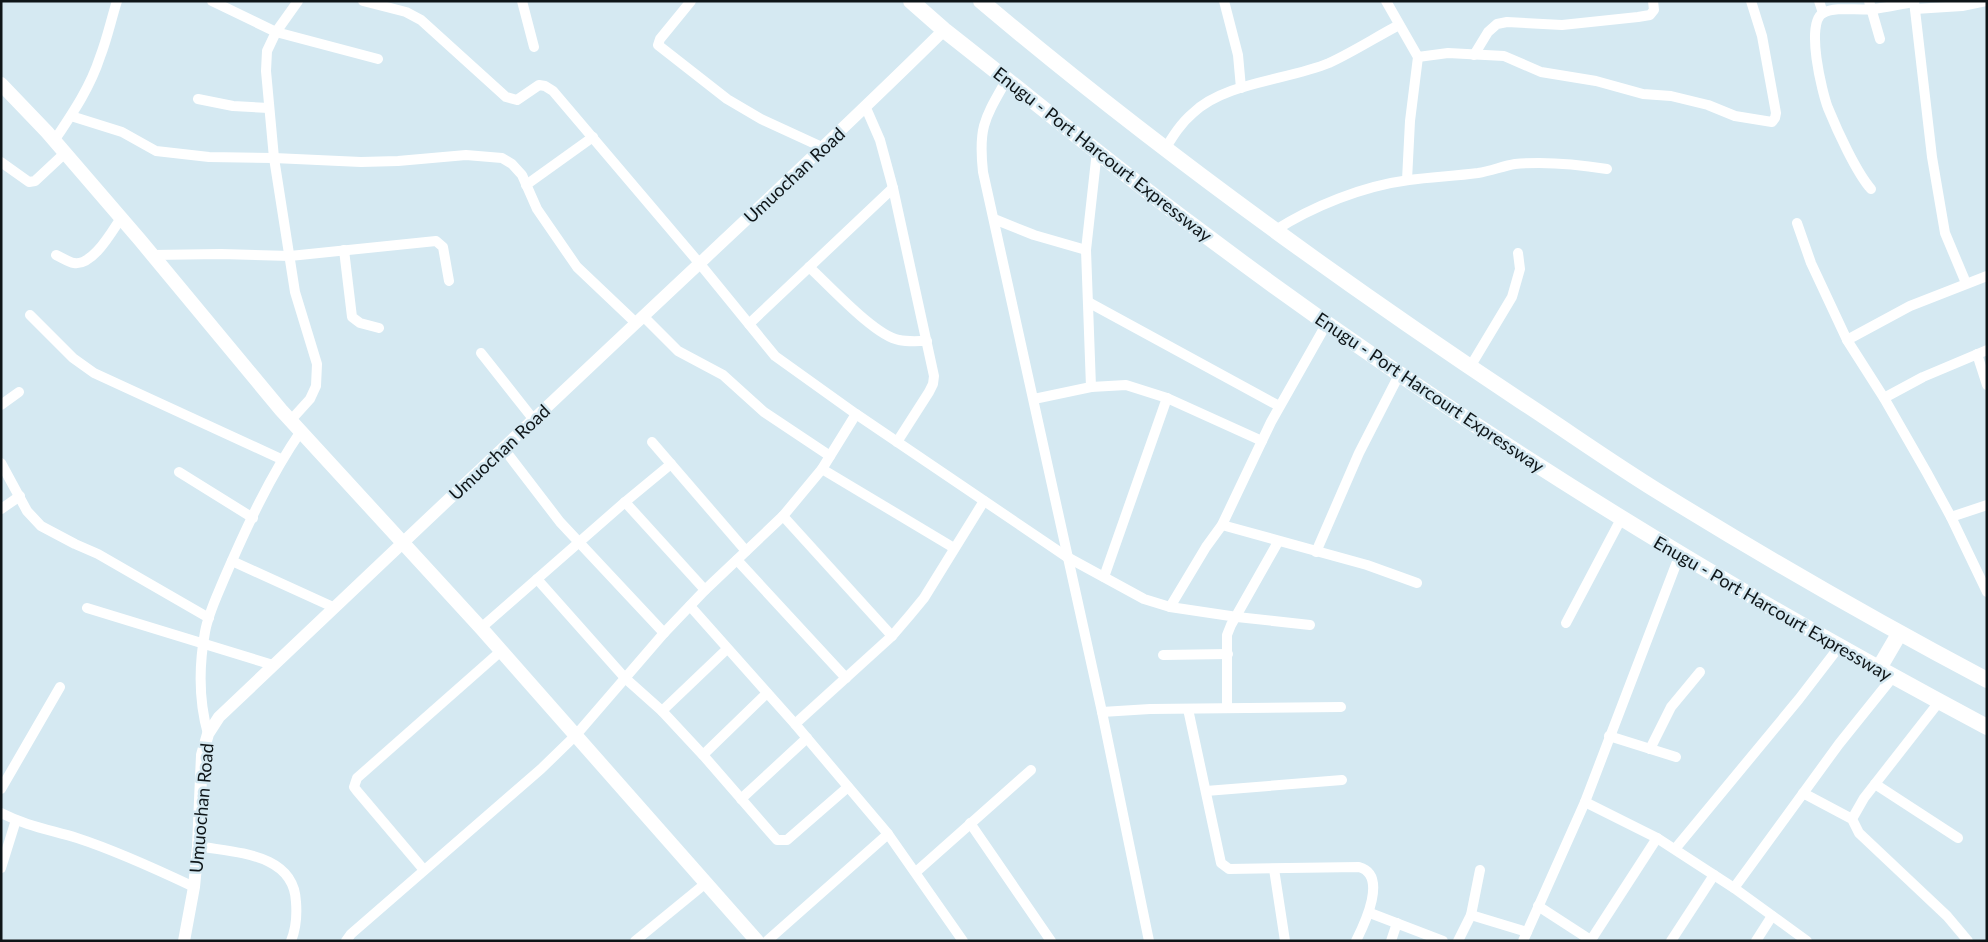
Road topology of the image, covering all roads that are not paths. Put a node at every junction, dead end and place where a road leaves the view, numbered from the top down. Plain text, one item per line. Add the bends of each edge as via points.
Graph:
1 (117, 1) edge
2 (212, 1) edge
3 (298, 1) edge
4 (363, 1) edge
5 (522, 1) edge
6 (691, 1) edge
7 (911, 1) edge
8 (981, 1) edge
9 (1224, 1) edge
10 (1386, 1) edge
11 (1653, 1) edge
12 (1751, 1) edge
13 (1819, 1) edge
14 (1986, 1) edge
15 (1914, 4) edge
16 (1871, 5) edge
17 (1823, 13) junction
18 (1400, 25) junction
19 (944, 30) junction
20 (276, 32) junction
21 (1880, 38) dead end
22 (534, 47) dead end
23 (1474, 55) junction
24 (1418, 57) junction
25 (378, 59) dead end
26 (1007, 79) junction
27 (1, 84) edge
28 (1241, 88) junction
29 (198, 100) dead end
30 (269, 108) junction
31 (866, 108) junction
32 (71, 116) junction
33 (592, 137) junction
34 (54, 141) junction
35 (824, 148) junction
36 (1165, 149) junction
37 (1097, 151) junction
38 (65, 154) junction
39 (274, 158) junction
40 (1, 162) edge
41 (1607, 169) dead end
42 (1407, 180) junction
43 (526, 184) junction
44 (893, 188) junction
45 (1871, 189) dead end
46 (120, 218) junction
47 (994, 219) junction
48 (1797, 223) dead end
49 (1274, 231) junction
50 (344, 250) junction
51 (1086, 250) junction
52 (1518, 253) dead end
53 (56, 254) dead end
54 (152, 255) junction
55 (290, 256) junction
56 (700, 264) junction
57 (809, 267) junction
58 (1987, 276) edge
59 (449, 281) dead end
60 (1966, 283) junction
61 (1088, 302) junction
62 (30, 315) dead end
63 (639, 320) junction
64 (1327, 323) junction
65 (749, 324) junction
66 (379, 328) dead end
67 (1847, 340) junction
68 (927, 341) junction
69 (1982, 352) edge
70 (481, 353) dead end
71 (1470, 367) junction
72 (1400, 374) junction
73 (1987, 384) edge
74 (1091, 387) junction
75 (19, 392) dead end
76 (1167, 398) junction
77 (1884, 398) junction
78 (1034, 399) junction
79 (1, 405) edge
80 (1279, 406) junction
81 (856, 414) junction
82 (534, 420) junction
83 (296, 426) junction
84 (1262, 441) junction
85 (652, 442) dead end
86 (897, 442) junction
87 (504, 449) junction
88 (830, 456) junction
89 (281, 459) junction
90 (1, 463) edge
91 (671, 464) junction
92 (822, 469) junction
93 (179, 472) dead end
94 (20, 496) junction
95 (984, 501) junction
96 (625, 502) junction
97 (1987, 504) edge
98 (1, 509) edge
99 (783, 516) junction
100 (1951, 517) junction
101 (252, 518) junction
102 (1621, 519) junction
103 (1222, 525) junction
104 (402, 542) junction
105 (1278, 542) junction
106 (578, 543) junction
107 (954, 548) junction
108 (746, 551) junction
109 (1316, 552) junction
110 (1680, 554) junction
111 (1067, 557) junction
112 (737, 560) junction
113 (232, 561) junction
114 (1104, 577) junction
115 (537, 579) junction
116 (1984, 579) edge
117 (1417, 583) dead end
118 (705, 590) junction
119 (1987, 592) edge
120 (690, 606) junction
121 (334, 607) junction
122 (1170, 607) junction
123 (87, 608) dead end
124 (1236, 617) junction
125 (209, 618) junction
126 (1566, 623) dead end
127 (1310, 625) dead end
128 (481, 628) junction
129 (664, 633) junction
130 (1899, 634) junction
131 (892, 636) junction
132 (203, 644) junction
133 (1839, 647) junction
134 (727, 649) junction
135 (501, 651) junction
136 (1228, 654) junction
137 (1163, 655) dead end
138 (273, 665) junction
139 (1700, 672) dead end
140 (1885, 674) junction
141 (625, 678) junction
142 (846, 678) junction
143 (1987, 680) edge
144 (60, 687) dead end
145 (767, 694) junction
146 (1940, 702) junction
147 (1341, 707) dead end
148 (1188, 708) junction
149 (1227, 708) junction
150 (662, 711) junction
151 (1102, 712) junction
152 (795, 724) junction
153 (1987, 727) edge
154 (208, 734) junction
155 (576, 735) junction
156 (1609, 736) junction
157 (806, 738) junction
158 (1650, 749) junction
159 (703, 754) junction
160 (1676, 757) dead end
161 (1031, 770) dead end
162 (1342, 780) dead end
163 (1875, 784) junction
164 (848, 787) junction
165 (1, 788) edge
166 (1206, 791) junction
167 (1803, 793) junction
168 (741, 799) junction
169 (1585, 802) junction
170 (1, 813) edge
171 (1852, 819) junction
172 (16, 820) junction
173 (970, 824) junction
174 (888, 834) junction
175 (1657, 838) junction
176 (1958, 838) dead end
177 (198, 846) junction
178 (1675, 850) junction
179 (1, 868) edge
180 (1274, 869) junction
181 (424, 870) junction
182 (1480, 870) dead end
183 (916, 872) junction
184 (1714, 875) junction
185 (706, 883) junction
186 (194, 887) junction
187 (1734, 888) junction
188 (1538, 906) junction
189 (1370, 913) junction
190 (1471, 915) junction
191 (1772, 916) junction
192 (1397, 923) junction
193 (1525, 936) edge
194 (1591, 940) edge
195 (184, 941) edge
196 (291, 941) edge
197 (346, 941) edge
198 (635, 941) edge
199 (757, 941) edge
200 (767, 941) edge
201 (963, 941) edge
202 (1051, 941) edge
203 (1149, 941) edge
204 (1285, 941) edge
205 (1356, 941) edge
206 (1391, 941) edge
207 (1443, 941) edge
208 (1458, 941) edge
209 (1671, 941) edge
210 (1756, 941) edge
211 (1806, 941) edge
212 (1968, 941) edge

1 - 32 street via 100,56
2 - 20 street
3 - 20 street
4 - 33 street via 406,12 421,20 510,100 523,97 535,86 545,86
5 - 22 street
6 - 35 street via 658,45 727,100
7 - 19 highway, Enugu - Port Harcourt Expressway
8 - 36 highway
9 - 28 street via 1238,54
10 - 18 street
11 - 23 street via 1654,10 1650,15 1638,17 1562,24 1497,24
12 - 23 street via 1762,36 1776,113 1772,122 1735,116 1671,96 1643,94 1541,72 1504,56
13 - 17 street
14 - 15 street via 1962,6
15 - 16 street
15 - 60 street via 1932,157 1945,233
16 - 17 street
16 - 21 street
17 - 45 street via 1818,18 1815,34 1823,94 1862,179
18 - 24 street
18 - 28 street via 1329,62
19 - 26 highway, Enugu - Port Harcourt Expressway
19 - 31 street, Umuochan Road
20 - 25 street
20 - 30 street via 267,51
23 - 24 street via 1448,53
24 - 42 street
26 - 37 highway, Enugu - Port Harcourt Expressway
26 - 47 street via 986,118 981,139 983,172
27 - 34 main road
28 - 36 street via 1194,111
29 - 30 street
30 - 39 street
31 - 35 street, Umuochan Road
31 - 44 street via 880,140
32 - 34 street
32 - 39 street via 122,132 160,152
33 - 43 street
33 - 56 street
34 - 38 main road
35 - 56 street, Umuochan Road
36 - 49 highway
37 - 51 street
37 - 64 highway, Enugu - Port Harcourt Expressway via 1193,226
38 - 40 street via 29,182
38 - 46 main road
39 - 43 street via 361,162 466,155 502,158 512,164
39 - 55 street
41 - 42 street via 1543,162
42 - 49 street via 1346,195 1296,217
43 - 63 street via 537,209 577,267
44 - 57 street
44 - 68 street
46 - 53 street via 102,248 88,258 74,263
46 - 54 main road
47 - 51 street
47 - 78 street
48 - 67 street
49 - 71 highway
50 - 55 street
50 - 59 street via 436,241 444,247
50 - 66 street via 352,317 360,324
51 - 61 street
52 - 71 street via 1520,269 1512,297
54 - 55 street
54 - 83 main road
55 - 83 street via 295,292 317,370 316,386
56 - 63 street, Umuochan Road
56 - 65 street
57 - 65 street
57 - 68 street via 886,334 898,340
58 - 60 street
60 - 67 street via 1910,306
61 - 74 street
61 - 80 street
62 - 89 street via 72,358 94,373
63 - 82 street, Umuochan Road
63 - 88 street via 678,351 723,375 764,412
64 - 72 highway, Enugu - Port Harcourt Expressway
64 - 80 street
65 - 81 street via 775,356
67 - 77 street
68 - 86 street via 933,384
69 - 73 street
69 - 77 street
70 - 82 street
71 - 130 highway via 1656,490
72 - 102 highway, Enugu - Port Harcourt Expressway
72 - 109 street via 1359,453
74 - 76 street via 1126,386
74 - 78 street
75 - 79 street
76 - 84 street
76 - 114 street
77 - 100 street
78 - 111 street
80 - 84 street
81 - 86 street
81 - 88 street
82 - 87 street, Umuochan Road
83 - 89 street
83 - 104 main road
84 - 103 street
85 - 91 street
86 - 95 street
87 - 104 street, Umuochan Road
87 - 106 street
88 - 92 street
89 - 101 street
90 - 94 street
91 - 96 street
91 - 108 street
92 - 99 street
92 - 107 street
93 - 101 street
94 - 98 street
94 - 125 street via 27,511 41,526 98,554
95 - 107 street
95 - 111 street
96 - 106 street
96 - 118 street
97 - 100 street
99 - 108 street
99 - 131 street
100 - 116 street
101 - 113 street
102 - 110 highway, Enugu - Port Harcourt Expressway
102 - 126 street
103 - 105 street
103 - 122 street
104 - 121 street, Umuochan Road
104 - 128 main road
105 - 109 street
105 - 124 street
106 - 115 street
106 - 129 street
107 - 131 street via 924,598
108 - 112 street
109 - 117 street via 1367,565
110 - 133 highway, Enugu - Port Harcourt Expressway
110 - 156 street
111 - 114 street
111 - 151 street
112 - 118 street
112 - 142 street
113 - 121 street
113 - 125 street
114 - 122 street via 1144,599
115 - 128 street
115 - 141 street
116 - 119 street
118 - 120 street
120 - 129 street
120 - 134 street
121 - 138 street, Umuochan Road
122 - 124 street
123 - 132 street
124 - 127 street
124 - 136 street via 1227,635
125 - 132 street
128 - 135 main road
129 - 141 street
130 - 140 highway
130 - 143 highway
131 - 142 street
132 - 138 street
132 - 154 street via 201,702
133 - 140 highway, Enugu - Port Harcourt Expressway
133 - 178 street
134 - 145 street
134 - 150 street
135 - 155 main road
135 - 181 street via 355,782 357,791
136 - 137 street
136 - 149 street
138 - 154 street, Umuochan Road via 219,717
139 - 158 street via 1671,707
140 - 146 highway, Enugu - Port Harcourt Expressway
140 - 167 street
141 - 150 street
141 - 155 street
142 - 152 street
144 - 165 street
145 - 152 street
145 - 159 street
146 - 153 highway, Enugu - Port Harcourt Expressway
146 - 163 street
147 - 149 street
148 - 149 street
148 - 151 street
148 - 166 street
150 - 159 street
151 - 203 street
152 - 157 street
154 - 177 street, Umuochan Road via 202,754
155 - 181 street
155 - 185 main road
156 - 158 street
156 - 169 street
157 - 164 street
157 - 168 street
158 - 160 street
159 - 168 street
161 - 173 street
162 - 166 street
163 - 171 street
163 - 176 street
164 - 168 street via 782,842 771,836
164 - 174 street
166 - 180 street via 1224,866 1229,869
167 - 171 street
167 - 187 street
169 - 175 street
169 - 188 street
170 - 172 street
171 - 212 street via 1859,833 1947,916
172 - 179 street
172 - 186 street via 87,842
173 - 183 street
173 - 202 street
174 - 183 street
174 - 200 street
175 - 178 street
175 - 194 street
177 - 186 street, Umuochan Road
177 - 196 street via 257,857 280,867 296,893
178 - 184 street
180 - 189 street via 1366,869 1373,881
180 - 204 street
181 - 197 street
182 - 190 street
183 - 201 street
184 - 187 street
184 - 209 street
185 - 198 street
185 - 199 main road
186 - 195 street, Umuochan Road
187 - 191 street
188 - 193 street
188 - 194 street
189 - 192 street
189 - 205 street
190 - 193 street
190 - 208 street
191 - 210 street
191 - 211 street
192 - 206 street
192 - 207 street

